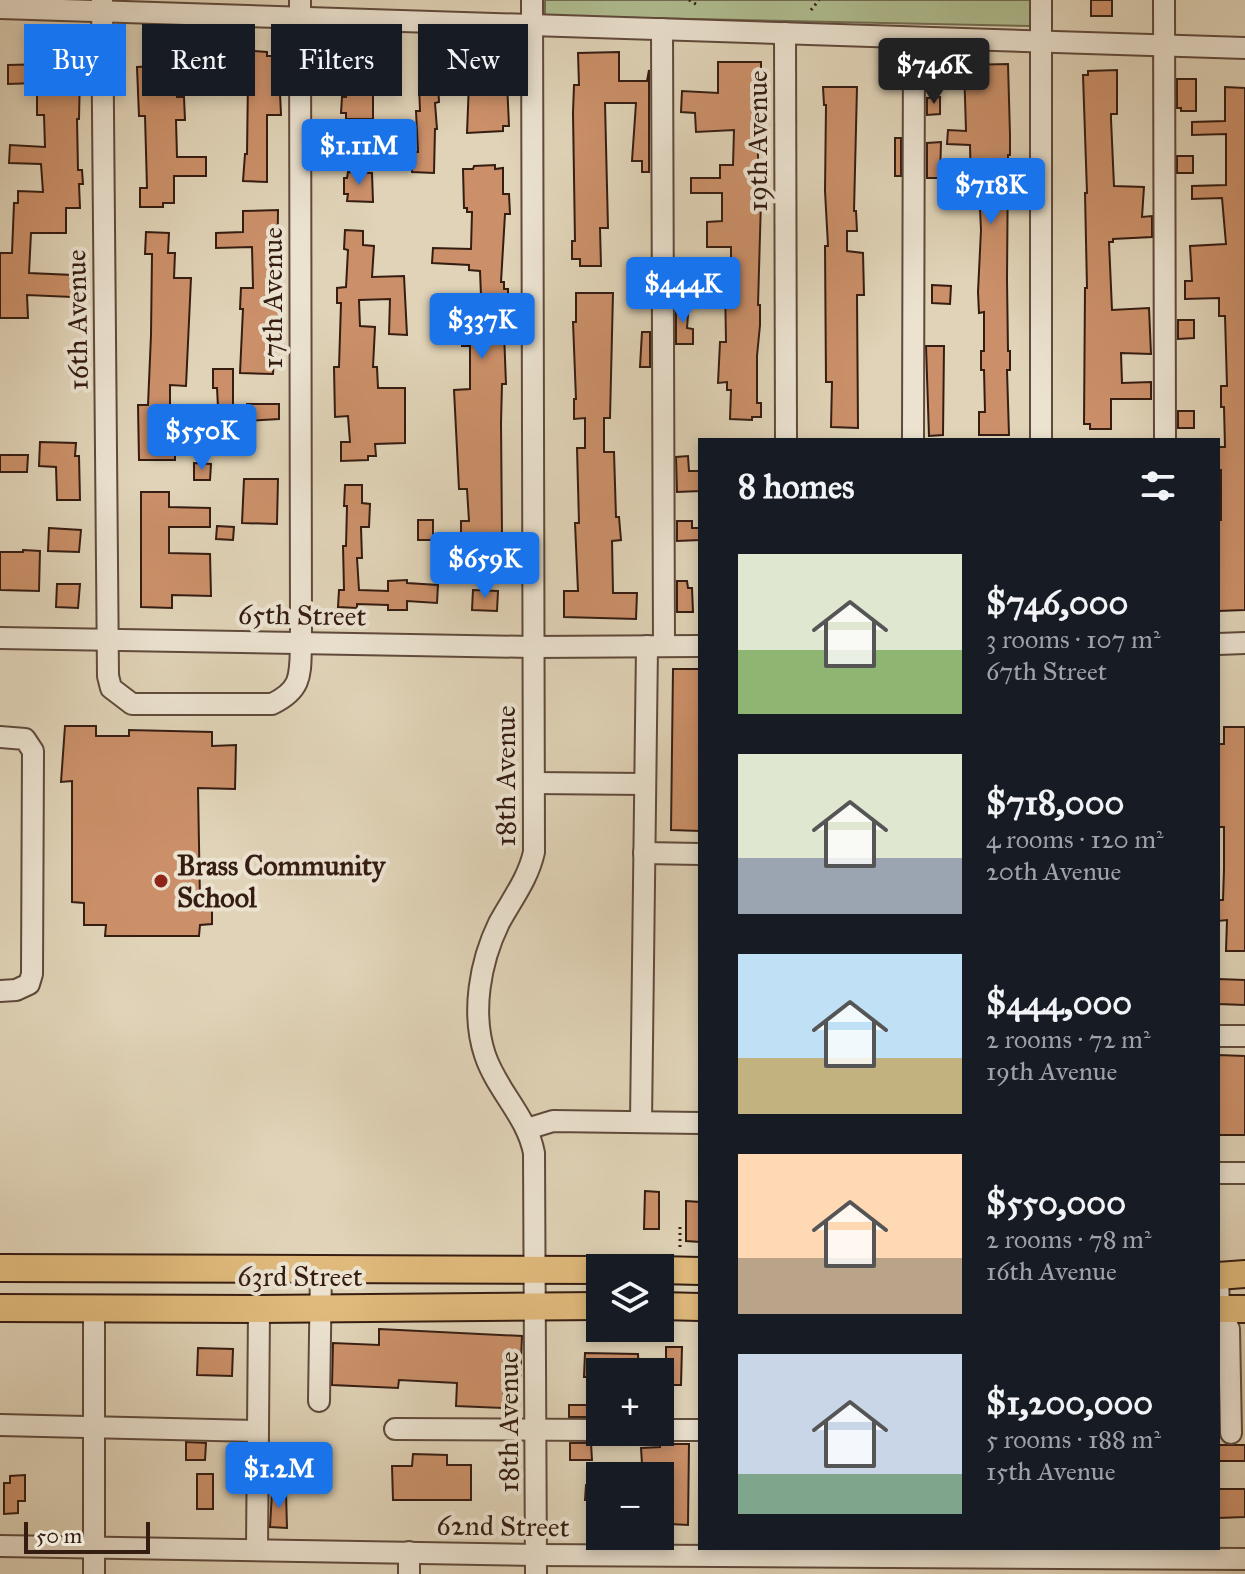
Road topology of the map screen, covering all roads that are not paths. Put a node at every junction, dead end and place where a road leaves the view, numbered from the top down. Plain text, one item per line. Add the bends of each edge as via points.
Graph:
1 (532, 0) edge
2 (1041, 0) edge
3 (1164, 0) edge
4 (102, 6) edge
5 (0, 8) edge
6 (300, 9) edge
7 (532, 25) junction
8 (662, 29) junction
9 (785, 33) junction
10 (914, 38) junction
11 (1041, 42) junction
12 (1165, 46) junction
13 (1245, 48) edge
14 (786, 438) edge
15 (913, 438) edge
16 (1041, 438) edge
17 (1165, 438) edge
18 (0, 638) edge
19 (108, 640) junction
20 (301, 643) junction
21 (1245, 643) edge
22 (1220, 644) edge
23 (656, 646) junction
24 (698, 646) edge
25 (532, 647) junction
26 (0, 737) edge
27 (534, 783) junction
28 (645, 784) junction
29 (644, 853) junction
30 (698, 854) edge
31 (0, 991) edge
32 (1220, 1036) edge
33 (1245, 1036) edge
34 (641, 1122) junction
35 (698, 1123) edge
36 (527, 1129) junction
37 (1220, 1173) edge
38 (1245, 1173) edge
39 (0, 1268) edge
40 (321, 1270) junction
41 (535, 1270) junction
42 (586, 1270) edge
43 (1245, 1274) edge
44 (1220, 1277) edge
45 (1220, 1284) edge
46 (536, 1306) junction
47 (586, 1306) edge
48 (674, 1306) edge
49 (94, 1307) junction
50 (698, 1307) edge
51 (0, 1308) edge
52 (319, 1308) junction
53 (259, 1309) junction
54 (1227, 1309) edge
55 (319, 1401) dead end
56 (0, 1425) edge
57 (95, 1427) junction
58 (395, 1429) dead end
59 (536, 1429) junction
60 (586, 1430) edge
61 (674, 1430) edge
62 (698, 1430) edge
63 (258, 1431) junction
64 (1231, 1433) edge
65 (0, 1546) edge
66 (94, 1547) junction
67 (257, 1550) junction
68 (409, 1552) junction
69 (1245, 1559) edge
70 (1042, 1560) edge
71 (536, 1564) edge
72 (864, 1565) edge
73 (94, 1574) edge
74 (409, 1574) edge

1 - 7 street, 18th Avenue
2 - 11 street
3 - 12 street
4 - 5 street
4 - 6 street
4 - 19 street, 16th Avenue
6 - 7 street
6 - 20 street, 17th Avenue
7 - 8 street
7 - 25 street, 18th Avenue
8 - 9 street
8 - 23 street
9 - 10 street
9 - 14 street, 19th Avenue
10 - 11 street
10 - 15 street
11 - 12 street
11 - 16 street
12 - 13 street
12 - 17 street
18 - 19 street, 65th Street
19 - 20 street, 65th Street
19 - 20 street, 16th Avenue via 111,688 132,704 272,704 297,685
20 - 25 street, 65th Street
21 - 22 street
23 - 24 street, 65th Street
23 - 25 street, 65th Street
23 - 28 street
25 - 27 street, 18th Avenue
26 - 31 street via 25,739 33,751 33,783 32,974 29,984
27 - 28 street
27 - 36 street, 18th Avenue via 531,869 487,951 479,1001 491,1071
28 - 29 street
29 - 30 street
29 - 34 street
32 - 33 street
34 - 35 street
34 - 36 street via 553,1121
36 - 41 street, 18th Avenue via 534,1153
37 - 38 street
39 - 40 main road, 63rd Street
40 - 41 main road, 63rd Street
40 - 52 street
41 - 42 main road, 63rd Street
41 - 46 street, 18th Avenue
43 - 44 main road
45 - 54 street
46 - 47 main road, 63rd Street
46 - 52 main road, 63rd Street
46 - 59 street, 18th Avenue
48 - 50 main road
49 - 51 main road, 63rd Street
49 - 53 main road, 63rd Street
49 - 57 street
52 - 53 main road, 63rd Street
52 - 55 street
53 - 63 street
54 - 64 street
56 - 57 street
57 - 63 street
57 - 66 street
58 - 59 street
59 - 60 street
59 - 71 street, 18th Avenue
61 - 62 street
63 - 67 street
65 - 66 street, 62nd Street
66 - 67 street, 62nd Street
66 - 73 street
67 - 68 street, 62nd Street
68 - 71 street, 62nd Street
68 - 74 street
69 - 70 street, 62nd Street
70 - 72 street, 62nd Street
71 - 72 street, 62nd Street

